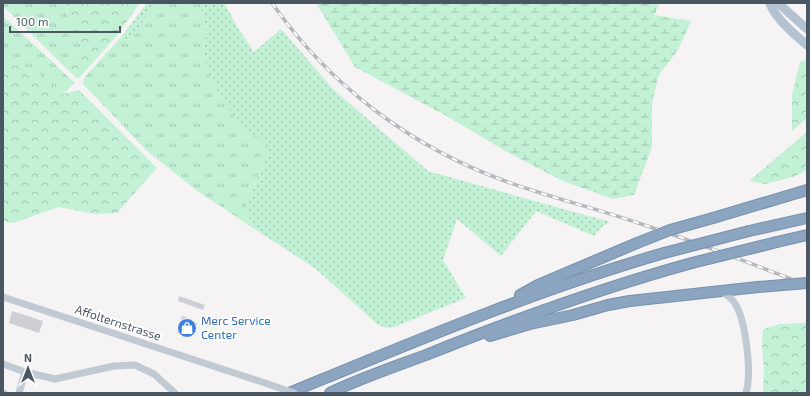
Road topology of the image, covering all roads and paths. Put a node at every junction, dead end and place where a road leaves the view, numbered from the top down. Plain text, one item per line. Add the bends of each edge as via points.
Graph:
1 (770, 3) edge
2 (778, 3) edge
3 (807, 29) edge
4 (807, 45) edge
5 (807, 190) edge
6 (807, 218) edge
7 (807, 235) edge
8 (807, 283) edge
9 (719, 291) junction
10 (3, 297) edge
11 (498, 309) junction
12 (423, 356) junction
13 (3, 364) edge
14 (25, 372) junction
15 (19, 393) edge
16 (176, 393) edge
17 (289, 393) edge
18 (294, 393) edge
19 (330, 393) edge
20 (746, 393) edge

1 - 4 main road via 778,16
2 - 3 main road
5 - 11 highway, bridge via 670,230 636,243 538,285
6 - 11 highway, bridge via 664,253 574,281
7 - 12 highway, bridge via 654,273 528,315
8 - 9 highway, bridge
9 - 12 highway via 608,305 530,324 451,350
9 - 20 street via 727,295 737,306 741,319 748,355
10 - 18 street, Affolternstrasse, bridge
11 - 17 highway
12 - 19 highway
13 - 14 street
14 - 15 street
14 - 16 street via 55,379 114,366 135,365 154,374

